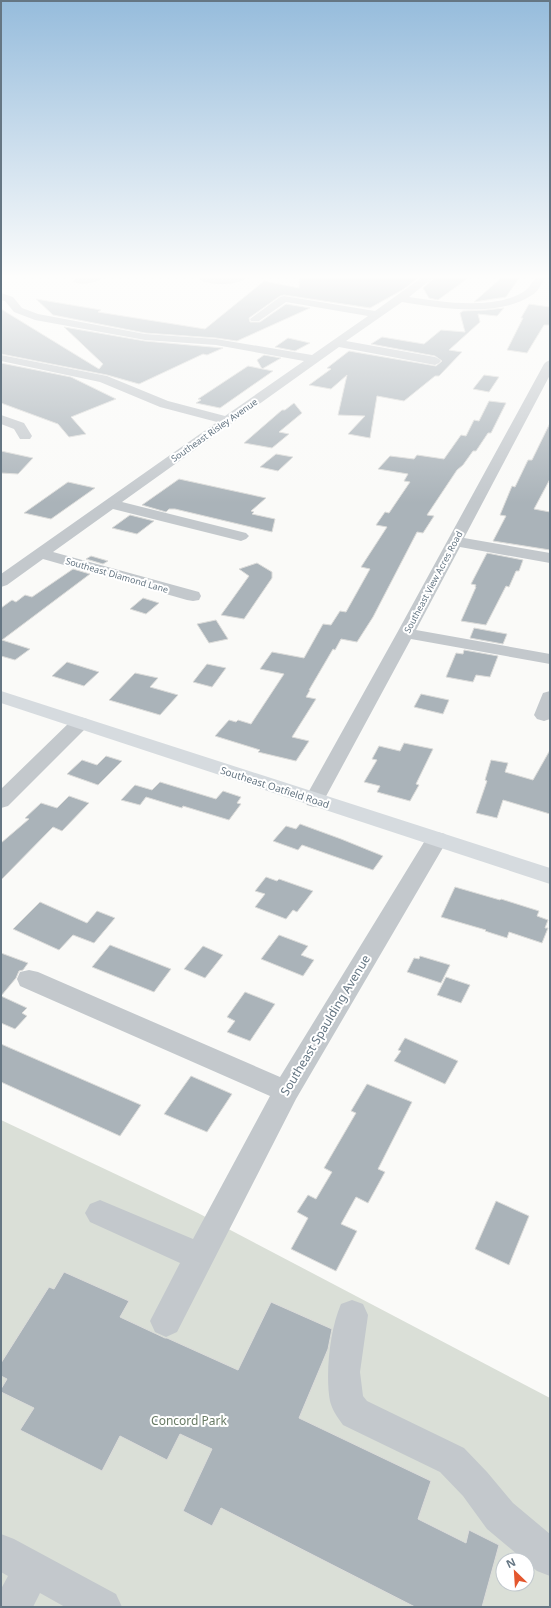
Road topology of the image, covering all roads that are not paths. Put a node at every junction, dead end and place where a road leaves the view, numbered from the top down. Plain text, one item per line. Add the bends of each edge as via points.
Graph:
1 (280, 353) edge
2 (322, 353) edge
3 (391, 353) edge
4 (1, 358) edge
5 (314, 359) junction
6 (435, 361) dead end
7 (550, 364) edge
8 (1, 420) edge
9 (228, 420) junction
10 (25, 436) dead end
11 (111, 504) junction
12 (241, 536) dead end
13 (454, 542) junction
14 (41, 554) junction
15 (550, 558) edge
16 (1, 582) edge
17 (193, 596) dead end
18 (406, 633) junction
19 (550, 659) edge
20 (1, 698) edge
21 (80, 723) junction
22 (314, 800) junction
23 (1, 801) edge
24 (437, 839) junction
25 (550, 876) edge
26 (29, 980) dead end
27 (286, 1091) junction
28 (100, 1213) dead end
29 (199, 1257) junction
30 (352, 1315) dead end
31 (166, 1321) dead end
32 (1, 1552) edge
33 (550, 1558) edge
34 (33, 1569) junction
35 (12, 1607) edge
36 (103, 1607) edge

1 - 5 street
2 - 5 street, Southeast Risley Avenue
3 - 6 street
4 - 9 street via 104,379 164,404
5 - 9 street, Southeast Risley Avenue
7 - 13 street, Southeast View Acres Road
8 - 10 street via 19,426
9 - 11 street, Southeast Risley Avenue
11 - 12 street
11 - 14 street, Southeast Risley Avenue
13 - 15 street
13 - 18 street, Southeast View Acres Road
14 - 16 street, Southeast Risley Avenue
14 - 17 street, Southeast Diamond Lane
18 - 19 street
18 - 22 street, Southeast View Acres Road
20 - 21 main road, Southeast Oatfield Road
21 - 22 main road, Southeast Oatfield Road
21 - 23 street
22 - 24 main road, Southeast Oatfield Road
24 - 25 main road, Southeast Oatfield Road
24 - 27 street, Southeast Spaulding Avenue
26 - 27 street
27 - 29 street, Southeast Spaulding Avenue
28 - 29 street
29 - 31 street, Southeast Spaulding Avenue
30 - 33 street via 344,1372 347,1402 355,1412 452,1460 500,1516
32 - 34 street
34 - 35 street
34 - 36 street

